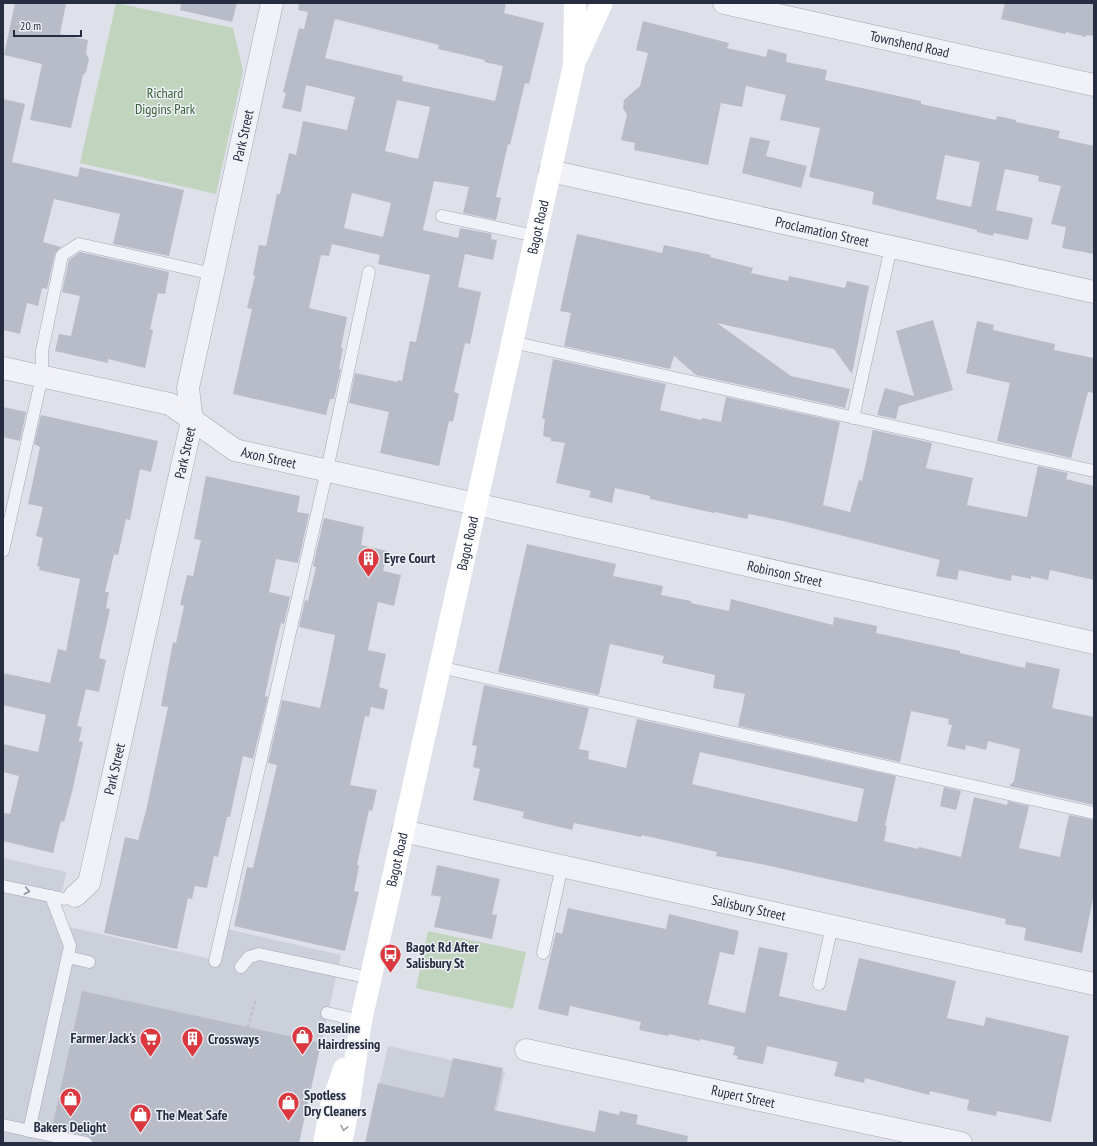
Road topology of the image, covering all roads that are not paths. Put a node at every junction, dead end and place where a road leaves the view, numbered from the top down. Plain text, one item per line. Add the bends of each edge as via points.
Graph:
1 (272, 3) edge
2 (575, 3) edge
3 (724, 3) edge
4 (596, 4) edge
5 (750, 6) edge
6 (574, 65) junction
7 (1094, 85) edge
8 (550, 171) junction
9 (442, 216) dead end
10 (536, 236) junction
11 (891, 247) junction
12 (369, 272) dead end
13 (213, 274) junction
14 (1094, 292) edge
15 (512, 342) junction
16 (3, 368) edge
17 (42, 376) junction
18 (853, 418) junction
19 (192, 421) junction
20 (327, 470) junction
21 (1094, 471) edge
22 (476, 503) junction
23 (3, 551) edge
24 (1094, 643) edge
25 (440, 667) junction
26 (1094, 813) edge
27 (403, 831) junction
28 (562, 866) junction
29 (3, 886) edge
30 (51, 896) junction
31 (74, 896) joint
32 (832, 926) junction
33 (543, 953) dead end
34 (68, 957) junction
35 (215, 961) dead end
36 (89, 962) dead end
37 (241, 967) dead end
38 (370, 978) junction
39 (820, 984) dead end
40 (1094, 984) edge
41 (327, 1014) dead end
42 (361, 1021) junction
43 (526, 1050) dead end
44 (3, 1125) edge
45 (29, 1131) junction
46 (86, 1143) edge
47 (324, 1143) edge
48 (341, 1143) edge
49 (961, 1143) edge

1 - 13 street, Park Street
2 - 6 main road, Bagot Road
3 - 5 street, Townshend Road
4 - 6 main road, Bagot Road
5 - 7 street, Townshend Road
6 - 8 main road, Bagot Road
8 - 10 main road, Bagot Road
8 - 11 street, Proclamation Street
9 - 10 lane
10 - 15 main road, Bagot Road
11 - 14 street, Proclamation Street
11 - 18 lane
12 - 20 lane
13 - 17 lane via 79,244 62,255 42,351
13 - 19 street, Park Street via 188,388
15 - 18 lane
15 - 22 main road, Bagot Road
16 - 17 street, Axon Street
17 - 19 street, Axon Street via 170,404
17 - 23 lane
18 - 21 lane
19 - 20 street, Axon Street via 235,450
19 - 31 street, Park Street via 89,883
20 - 22 street, Axon Street
20 - 35 lane
22 - 24 street, Robinson Street
22 - 25 main road, Bagot Road
25 - 26 lane
25 - 27 main road, Bagot Road
27 - 28 street, Salisbury Street
27 - 38 main road, Bagot Road
28 - 32 street, Salisbury Street
28 - 33 lane
29 -> 30 lane
30 - 31 lane via 64,899
30 - 34 lane via 70,946
32 - 39 lane
32 - 40 street, Salisbury Street
34 - 36 lane
34 - 45 lane
37 - 38 lane via 249,958 264,954
38 - 42 main road, Bagot Road
41 - 42 lane
42 - 47 main road, Bagot Road via 331,1106
42 -> 48 main road, Bagot Road
43 - 49 street, Rupert Street
44 - 45 lane
45 - 46 lane

